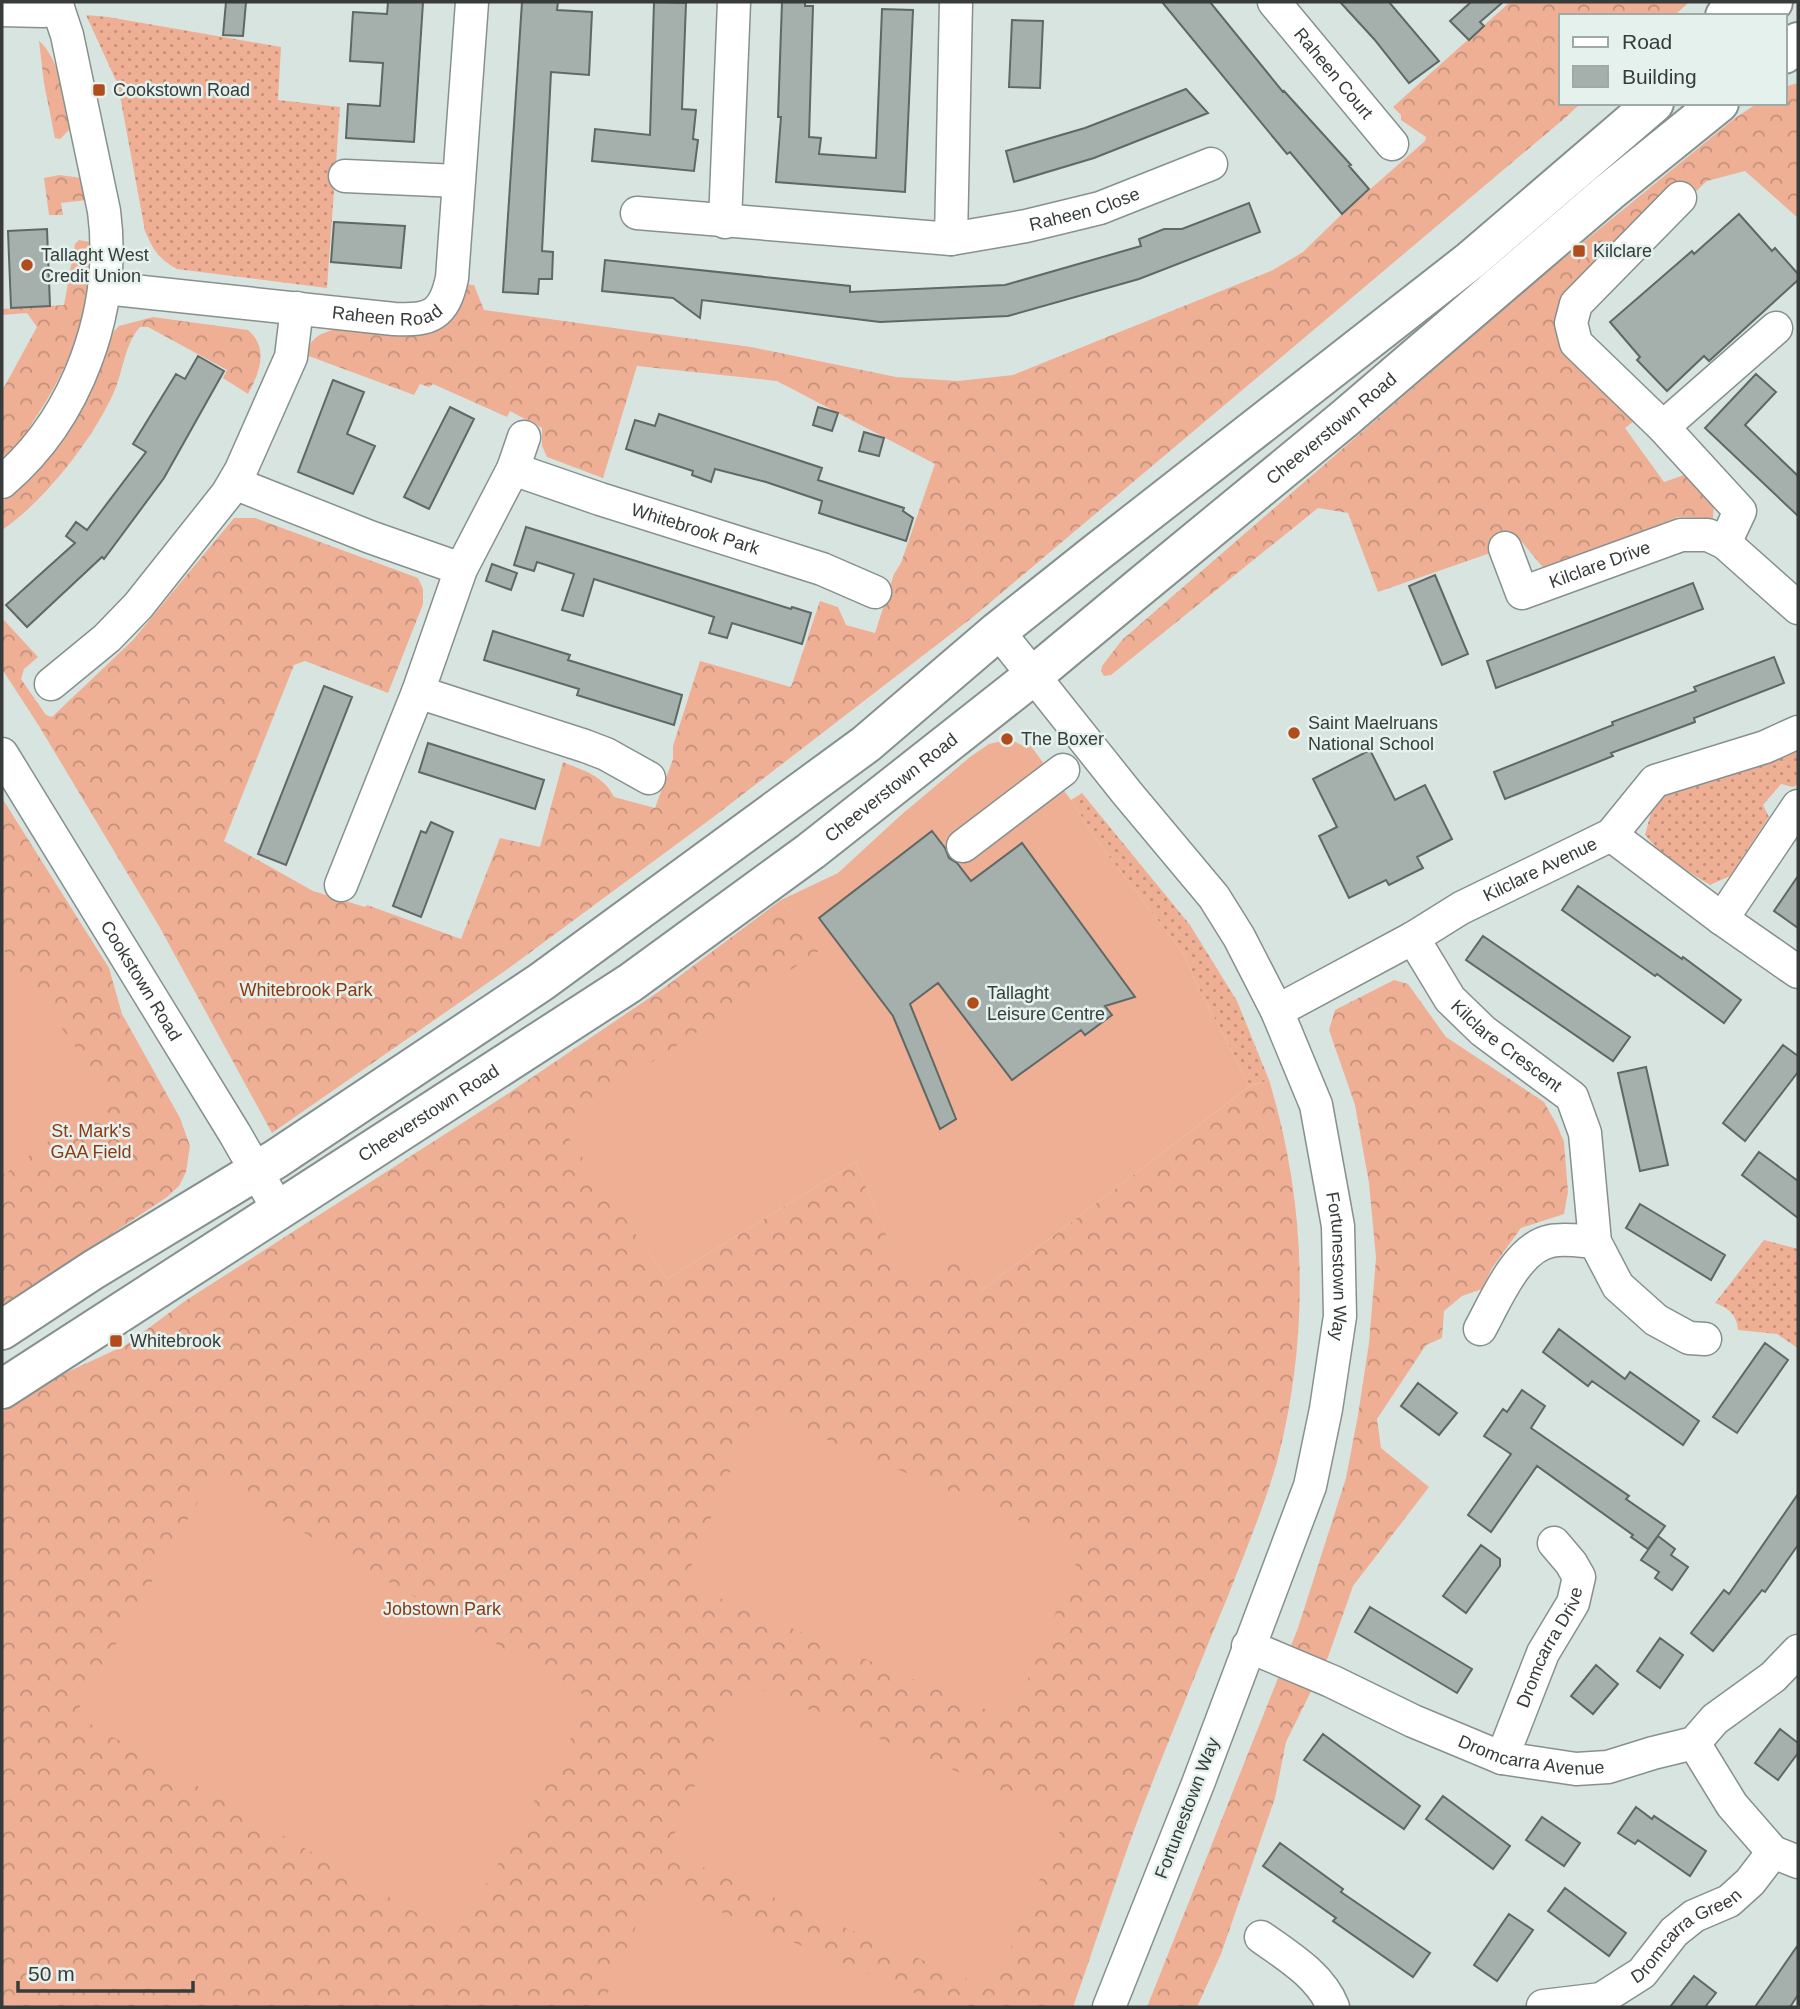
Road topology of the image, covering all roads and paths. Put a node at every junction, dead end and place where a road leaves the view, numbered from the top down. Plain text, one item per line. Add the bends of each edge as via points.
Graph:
1 (472, 2) edge
2 (734, 2) edge
3 (956, 2) edge
4 (1273, 2) edge
5 (1773, 2) edge
6 (57, 5) edge
7 (2, 10) edge
8 (1759, 14) edge
9 (1625, 105) edge
10 (1652, 105) edge
11 (1717, 105) edge
12 (1392, 144) dead end
13 (1212, 164) dead end
14 (345, 176) dead end
15 (458, 181) junction
16 (1681, 198) dead end
17 (637, 213) dead end
18 (725, 222) junction
19 (951, 239) junction
20 (1471, 260) junction
21 (105, 288) junction
22 (297, 308) junction
23 (1776, 328) dead end
24 (1663, 427) junction
25 (524, 437) dead end
26 (513, 469) junction
27 (2, 482) edge
28 (234, 483) junction
29 (1725, 543) junction
30 (1505, 548) dead end
31 (461, 569) junction
32 (875, 592) dead end
33 (1798, 608) edge
34 (998, 631) junction
35 (1034, 675) junction
36 (51, 684) dead end
37 (418, 692) junction
38 (1798, 732) edge
39 (2, 754) edge
40 (1063, 771) dead end
41 (649, 778) dead end
42 (1798, 806) edge
43 (1611, 835) junction
44 (963, 846) dead end
45 (341, 885) dead end
46 (1722, 919) junction
47 (1413, 937) junction
48 (1798, 972) edge
49 (1278, 1011) junction
50 (257, 1171) junction
51 (278, 1209) junction
52 (1595, 1242) junction
53 (1480, 1329) dead end
54 (2, 1330) edge
55 (1705, 1339) dead end
56 (2, 1389) edge
57 (1554, 1543) dead end
58 (1248, 1646) junction
59 (1798, 1651) edge
60 (1694, 1743) junction
61 (1502, 1758) junction
62 (1786, 1857) edge
63 (1261, 1937) dead end
64 (1542, 2006) edge
65 (1109, 2007) edge
66 (1333, 2007) edge

1 - 15 street, Raheen Road
2 - 18 street
3 - 19 street
4 - 12 street, Raheen Court
5 - 8 main road
6 - 7 street via 43,11
6 - 21 street via 68,35 104,211 108,238
9 - 20 main road via 1530,185
10 - 20 main road
11 - 35 main road, Cheeverstown Road
13 - 19 street, Raheen Close via 1100,208
14 - 15 street
15 - 22 street, Raheen Road via 452,278 446,300 435,313 420,320
16 - 24 street via 1576,304 1571,323 1576,343
17 - 18 street, Raheen Close
18 - 19 street, Raheen Close
20 - 34 main road
21 - 22 street, Raheen Road
21 - 27 street via 96,329 65,405 28,457
22 - 28 street via 291,357
23 - 24 street
24 - 29 street via 1740,511
25 - 26 street
26 - 31 street
26 - 32 street, Whitebrook Park via 821,569
28 - 31 street
28 - 36 street via 138,606
29 - 30 street, Kilclare Drive via 1708,535 1681,536 1522,593
29 - 33 street, Kilclare Drive
31 - 37 street
34 - 35 street, Fortunestown Way
34 - 50 main road via 866,744 730,845 541,982
35 - 49 street, Fortunestown Way via 1214,897
35 - 51 main road, Cheeverstown Road via 811,851 630,982
37 - 41 street via 585,746
37 - 45 street
38 - 43 street, Kilclare Avenue via 1655,781
39 - 50 street, Cookstown Road
40 - 44 street
42 - 46 street
43 - 46 street
43 - 47 street, Kilclare Avenue via 1461,908
46 - 48 street
47 - 49 street, Kilclare Avenue
47 - 52 street, Kilclare Crescent via 1450,999 1483,1031 1572,1097 1585,1133
49 - 58 street, Fortunestown Way via 1316,1105 1338,1226 1340,1316 1310,1486
50 - 51 street, Cookstown Road
50 - 54 main road
51 - 56 main road, Cheeverstown Road
52 - 53 street via 1550,1241 1529,1252 1512,1272
52 - 55 street, Kilclare Crescent via 1618,1286 1656,1320 1689,1338
57 - 61 street, Dromcarra Drive via 1579,1577 1573,1602 1544,1653
58 - 61 street, Dromcarra Avenue
58 - 65 street, Fortunestown Way
59 - 60 street via 1773,1677 1715,1719
60 - 61 street, Dromcarra Avenue via 1608,1767 1576,1769
60 - 62 street via 1732,1805
62 - 64 street, Dromcarra Green via 1729,1901 1694,1916 1642,1973 1601,1998
63 - 66 street via 1328,1992

